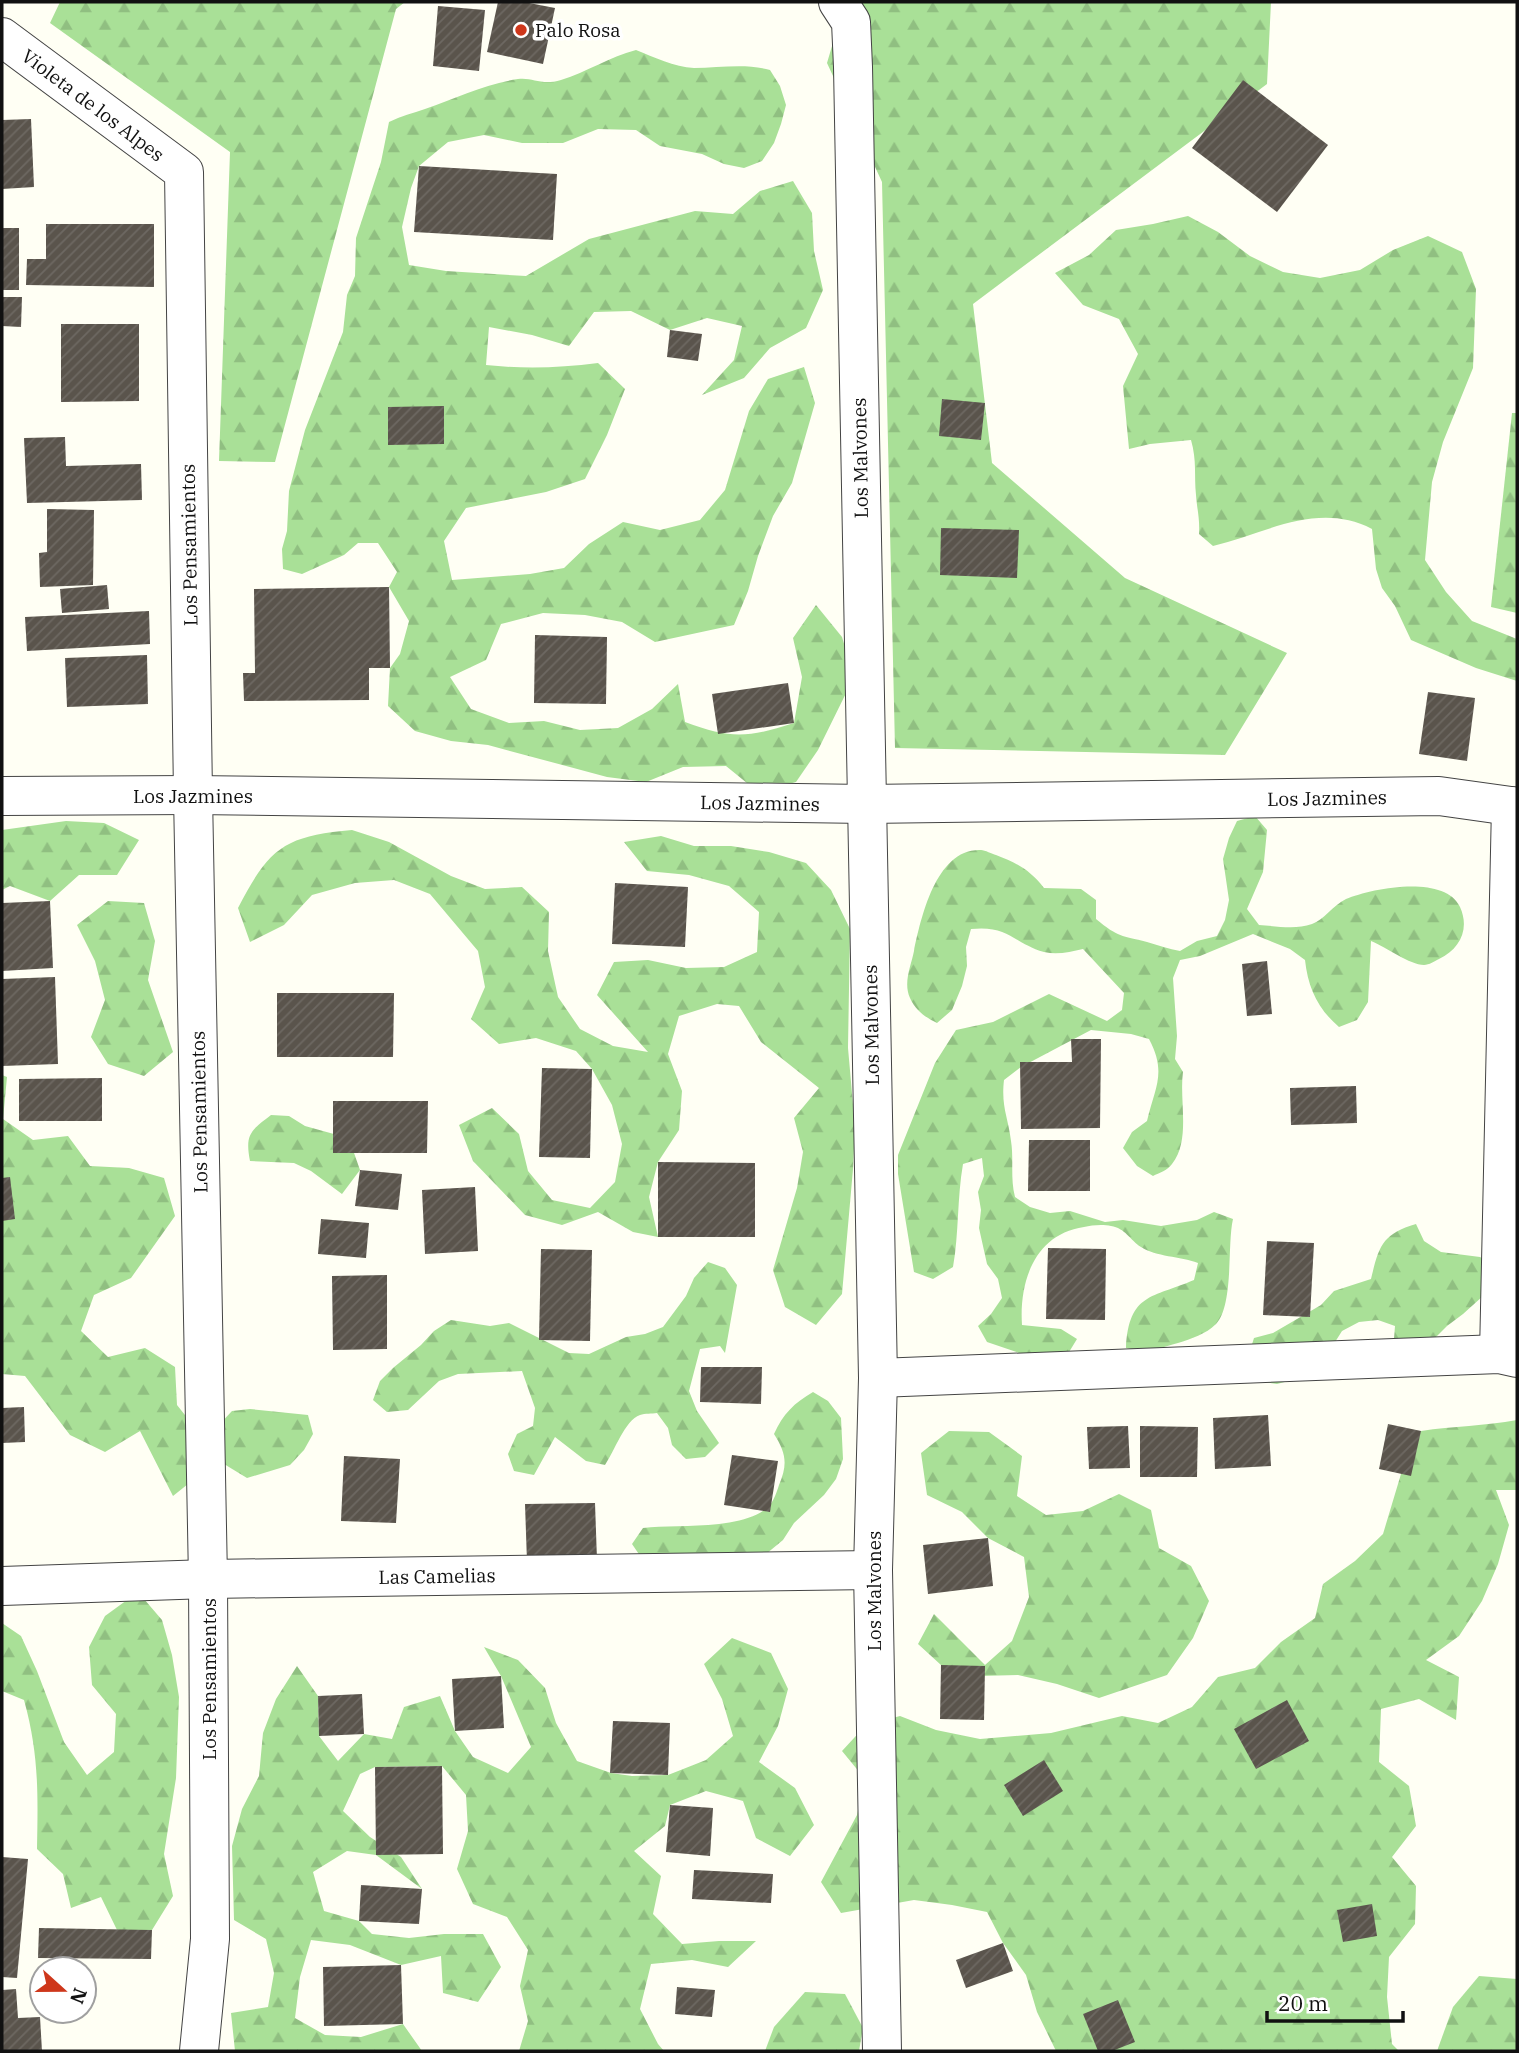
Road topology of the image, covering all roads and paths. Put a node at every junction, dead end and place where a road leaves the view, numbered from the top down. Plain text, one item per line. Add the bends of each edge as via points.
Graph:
1 (838, 2) edge
2 (2, 37) edge
3 (184, 172) joint
4 (193, 795) junction
5 (2, 796) edge
6 (866, 804) junction
7 (1514, 806) edge
8 (1508, 1356) edge
9 (878, 1378) junction
10 (873, 1570) junction
11 (208, 1579) junction
12 (2, 1586) edge
13 (199, 2051) edge
14 (882, 2051) edge

1 - 6 street, Los Malvones via 850,22 853,67
2 - 3 street, Violeta de los Alpes
3 - 4 street, Los Pensamientos
4 - 5 street, Los Jazmines
4 - 6 street, Los Jazmines
4 - 11 street, Los Pensamientos
6 - 7 street, Los Jazmines via 1439,796
6 - 9 street, Los Malvones
7 - 8 street
8 - 9 street
9 - 10 street, Los Malvones
10 - 11 street, Las Camelias
10 - 14 street, Los Malvones
11 - 12 street, Las Camelias
11 - 13 street, Los Pensamientos via 210,1939

